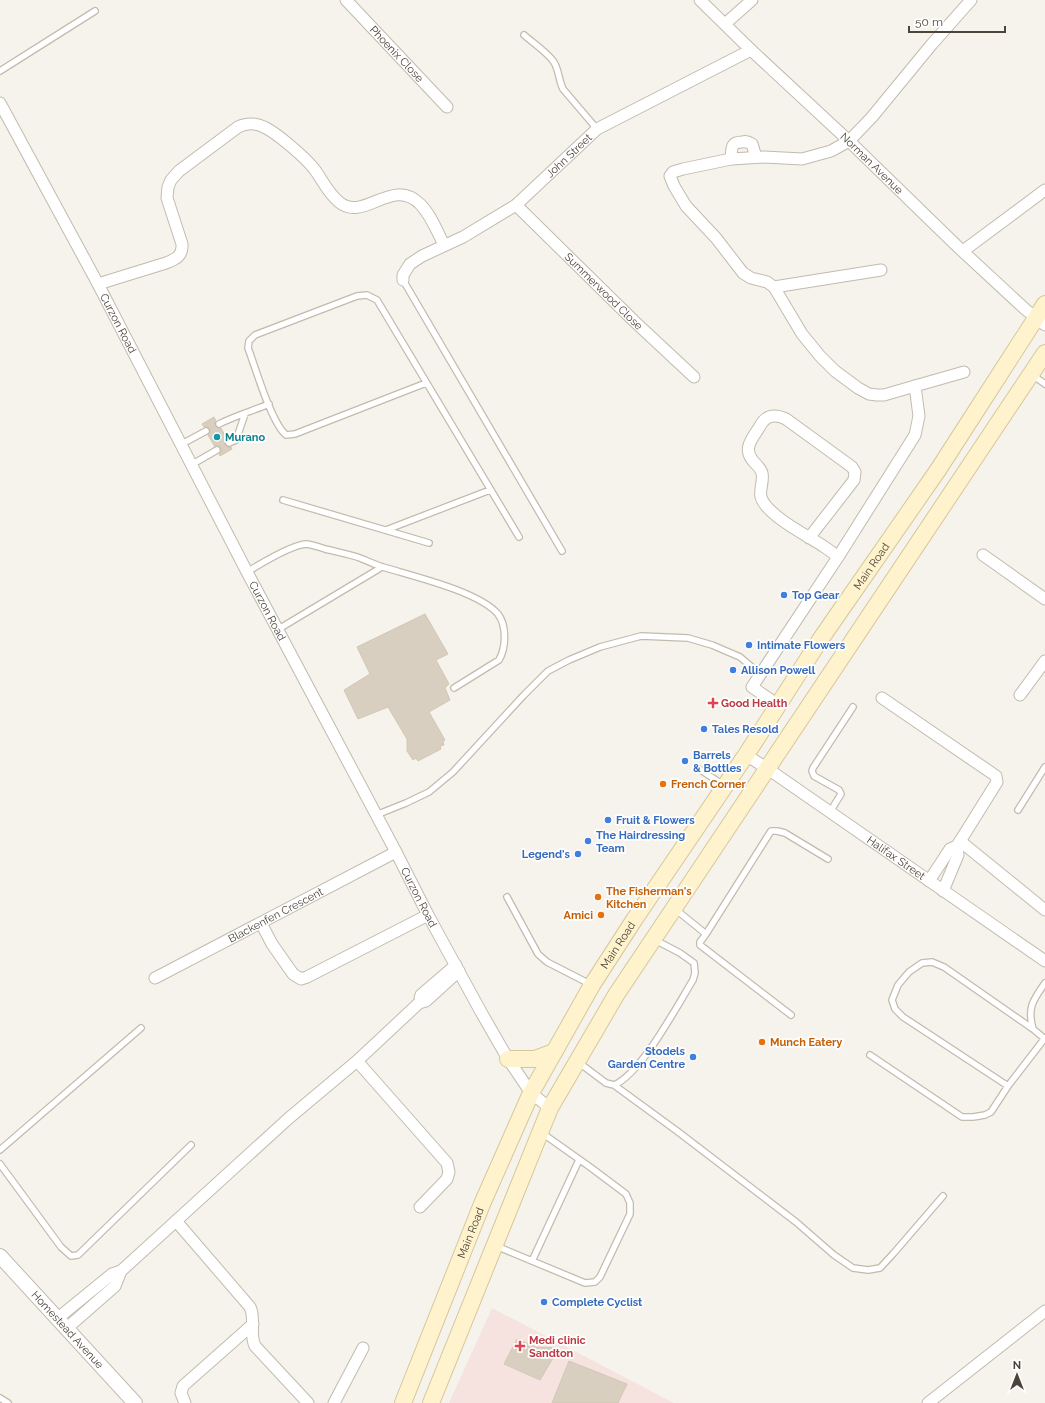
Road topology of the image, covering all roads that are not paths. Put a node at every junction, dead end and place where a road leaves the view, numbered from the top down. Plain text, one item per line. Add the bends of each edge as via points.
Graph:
1 (346, 0) edge
2 (700, 0) edge
3 (752, 0) edge
4 (971, 0) edge
5 (95, 11) dead end
6 (725, 24) junction
7 (524, 35) dead end
8 (750, 50) junction
9 (0, 71) edge
10 (0, 102) edge
11 (447, 107) dead end
12 (597, 129) junction
13 (849, 141) junction
14 (756, 157) junction
15 (731, 159) junction
16 (1045, 190) edge
17 (516, 205) junction
18 (444, 245) junction
19 (963, 251) junction
20 (881, 270) dead end
21 (403, 280) joint
22 (98, 284) junction
23 (774, 287) junction
24 (1045, 304) edge
25 (1040, 322) edge
26 (1045, 353) edge
27 (964, 372) dead end
28 (1031, 374) junction
29 (694, 377) dead end
30 (426, 382) junction
31 (1045, 384) edge
32 (915, 386) junction
33 (269, 404) junction
34 (245, 414) junction
35 (218, 424) dead end
36 (206, 431) dead end
37 (229, 443) dead end
38 (180, 445) junction
39 (217, 450) dead end
40 (191, 465) junction
41 (490, 490) junction
42 (283, 500) dead end
43 (385, 530) junction
44 (519, 537) dead end
45 (809, 538) junction
46 (429, 543) dead end
47 (562, 551) dead end
48 (983, 555) dead end
49 (838, 557) junction
50 (382, 567) junction
51 (247, 572) junction
52 (1045, 599) edge
53 (277, 630) junction
54 (1045, 661) edge
55 (760, 674) junction
56 (454, 688) dead end
57 (1020, 695) dead end
58 (882, 698) dead end
59 (778, 705) junction
60 (853, 707) dead end
61 (746, 755) junction
62 (1045, 767) edge
63 (699, 769) dead end
64 (768, 769) junction
65 (725, 786) junction
66 (1018, 810) dead end
67 (830, 812) junction
68 (376, 815) junction
69 (958, 843) junction
70 (396, 852) junction
71 (828, 859) dead end
72 (929, 881) junction
73 (943, 891) junction
74 (507, 897) dead end
75 (674, 908) junction
76 (1045, 910) edge
77 (428, 915) junction
78 (261, 923) junction
79 (706, 934) junction
80 (654, 940) junction
81 (1045, 961) edge
82 (458, 968) junction
83 (155, 978) dead end
84 (1045, 983) edge
85 (592, 985) junction
86 (791, 1015) dead end
87 (140, 1028) dead end
88 (1033, 1029) junction
89 (1045, 1038) edge
90 (554, 1052) junction
91 (870, 1054) dead end
92 (508, 1059) junction
93 (357, 1061) junction
94 (577, 1062) junction
95 (614, 1085) junction
96 (1008, 1086) junction
97 (531, 1094) junction
98 (550, 1108) junction
99 (540, 1132) junction
100 (191, 1145) dead end
101 (0, 1150) edge
102 (579, 1160) junction
103 (0, 1164) edge
104 (943, 1196) dead end
105 (420, 1207) dead end
106 (176, 1221) junction
107 (494, 1246) junction
108 (0, 1256) edge
109 (532, 1261) junction
110 (1045, 1311) edge
111 (62, 1323) junction
112 (253, 1324) junction
113 (363, 1348) dead end
114 (0, 1398) edge
115 (8, 1403) edge
116 (134, 1403) edge
117 (185, 1403) edge
118 (308, 1403) edge
119 (334, 1403) edge
120 (403, 1403) edge
121 (431, 1403) edge
122 (928, 1403) edge

1 - 11 street, Phoenix Close
2 - 6 street, Norman Avenue
3 - 6 street
4 - 13 street
5 - 9 lane
6 - 8 street, Norman Avenue
7 - 12 lane via 551,59 563,89
8 - 12 street, John Street
8 - 13 street, Norman Avenue
10 - 22 street, Curzon Road
12 - 17 street, John Street
13 - 14 street via 831,151 802,159
13 - 19 street, Norman Avenue
14 - 15 street
14 - 15 street via 752,144 735,142
15 - 23 street via 677,171 671,173 670,178 686,206 716,238 743,273 768,282
16 - 19 street
17 - 18 street, John Street via 463,237
17 - 29 street, Summerwood Close
18 - 21 street, John Street via 410,264 403,275
18 - 22 street via 428,214 421,204 410,196 398,194 358,207 344,206 328,191 314,169 292,149 265,127 248,124 238,127 171,180 167,198 182,244 179,257
19 - 25 street, Norman Avenue
20 - 23 street
21 - 47 lane
22 - 38 street, Curzon Road
23 - 32 street via 802,334 820,356 858,388 877,396
24 - 25 main road, Main Road
25 - 59 main road, Main Road via 820,640
26 - 28 main road
27 - 32 street
28 - 31 lane
28 - 64 main road
30 - 33 lane via 295,434 286,435 281,431
30 - 33 lane via 377,300 362,294 255,335 249,341 248,348
30 - 41 lane
32 - 49 street via 919,416 915,435
33 - 34 lane
34 - 35 lane
34 - 37 lane via 236,440
36 - 38 lane
38 - 40 street, Curzon Road
39 - 40 lane
40 - 51 street, Curzon Road
41 - 43 lane
41 - 44 lane
42 - 43 lane
43 - 46 lane
45 - 45 street via 782,520 760,496 762,472 748,456 748,450 762,422 771,416 786,419 852,466 855,472 854,480
45 - 49 street
48 - 52 street
49 - 55 street
50 - 51 lane via 361,558 308,544 296,546
50 - 53 lane
50 - 56 lane via 416,576 469,596 486,604 498,615 502,622 505,646 499,660
51 - 53 street, Curzon Road
53 - 68 street, Curzon Road
54 - 57 street
55 - 59 street via 752,687
55 - 68 lane via 740,657 688,638 641,636 600,647 548,671 453,772 429,792
58 - 69 street via 996,776 997,782
59 - 61 main road, Main Road
60 - 67 lane via 812,771 814,776 841,794
61 - 64 street, Halifax Street
61 - 65 main road, Main Road
62 - 66 lane
63 - 65 lane
64 - 67 street, Halifax Street
64 - 75 main road
65 - 85 main road, Main Road
67 - 72 street, Halifax Street
68 - 70 street, Curzon Road
69 - 72 street via 950,849
69 - 73 street via 958,855
69 - 76 street
70 - 77 street, Curzon Road
70 - 78 street, Blackenfen Crescent
71 - 79 lane via 785,833 771,831
72 - 73 street, Halifax Street
73 - 81 street, Halifax Street
74 - 85 lane via 538,954
75 - 79 lane
75 - 80 main road
77 - 78 street via 301,979 292,974
77 - 82 street, Curzon Road
78 - 83 street, Blackenfen Crescent
79 - 86 lane via 700,945
80 - 94 main road via 616,995
80 - 95 lane via 694,963 695,973 655,1042 626,1078
82 - 92 street, Curzon Road
82 - 93 street via 421,995 419,1003
84 - 88 lane via 1030,1010
85 - 90 main road, Main Road
87 - 101 lane
88 - 89 lane
88 - 96 lane via 944,967 932,962 922,963 909,972 898,985 892,1000 895,1009 903,1017
89 - 96 lane
90 - 92 main road via 535,1059
90 - 97 main road, Main Road
91 - 96 lane via 962,1117 991,1112
92 - 97 street, Curzon Road
93 - 105 street via 447,1163 450,1172 447,1179
93 - 106 street via 289,1118
94 - 95 lane via 606,1083
94 - 98 main road
95 - 104 lane via 853,1268 880,1268
97 - 98 street, Curzon Road
97 - 120 main road, Main Road via 479,1211
98 - 99 main road
99 - 102 lane
99 - 107 main road
100 - 103 lane via 78,1255 71,1256 61,1247
102 - 109 lane
102 - 109 lane via 626,1194 630,1214 600,1278 594,1282 585,1283
106 - 111 street via 121,1271 112,1274
106 - 112 street via 250,1307
107 - 109 lane
107 - 121 main road
108 - 111 street, Homestead Avenue
110 - 122 street
111 - 116 street, Homestead Avenue
112 - 117 street via 183,1386 181,1393
112 - 118 street via 255,1346
113 - 119 street
114 - 115 lane

